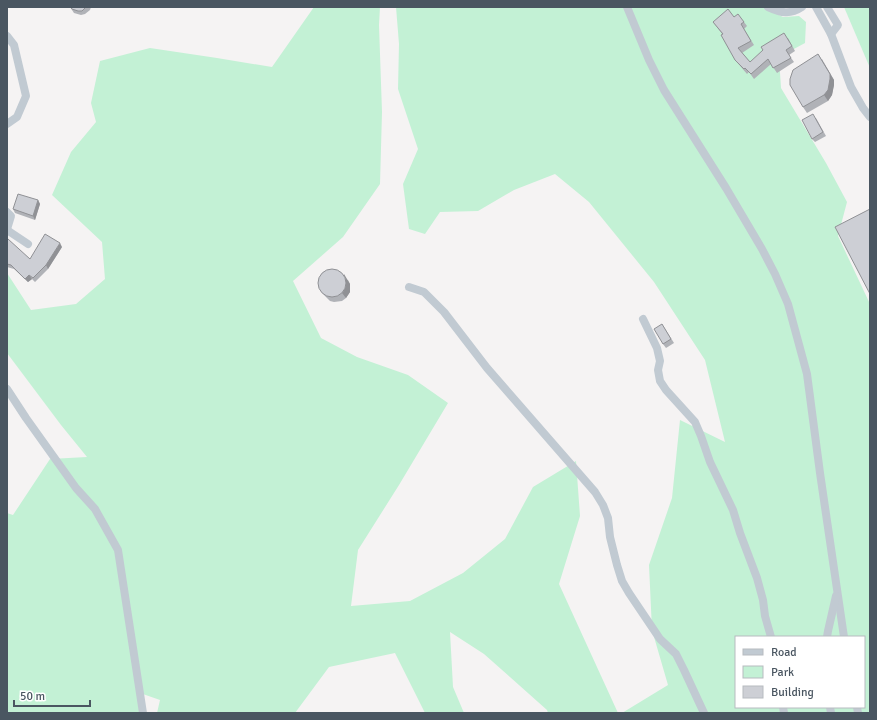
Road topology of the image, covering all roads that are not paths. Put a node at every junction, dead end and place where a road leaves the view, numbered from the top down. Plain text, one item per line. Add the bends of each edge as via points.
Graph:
1 (627, 7) edge
2 (768, 7) edge
3 (802, 7) edge
4 (816, 7) edge
5 (827, 7) edge
6 (831, 34) junction
7 (7, 36) edge
8 (870, 117) edge
9 (7, 124) edge
10 (7, 212) edge
11 (7, 229) edge
12 (28, 244) dead end
13 (409, 287) dead end
14 (643, 319) dead end
15 (7, 389) edge
16 (837, 591) junction
17 (771, 636) edge
18 (828, 636) edge
19 (844, 636) edge
20 (144, 713) edge
21 (704, 713) edge

1 - 16 street via 664,90 762,249 788,304 807,374
2 - 3 street via 787,13
4 - 6 street
5 - 6 street via 838,25
6 - 8 street via 851,87
7 - 9 street via 14,45 26,96 17,117
10 - 11 street via 11,216
11 - 12 street
13 - 21 street via 424,292 444,312 487,368 595,492 608,518 610,537 622,581 660,639 676,654
14 - 17 street via 657,348 660,381 695,422 710,462 734,510 757,578
15 - 20 street via 76,488 95,509 118,550
16 - 18 street
16 - 19 street

